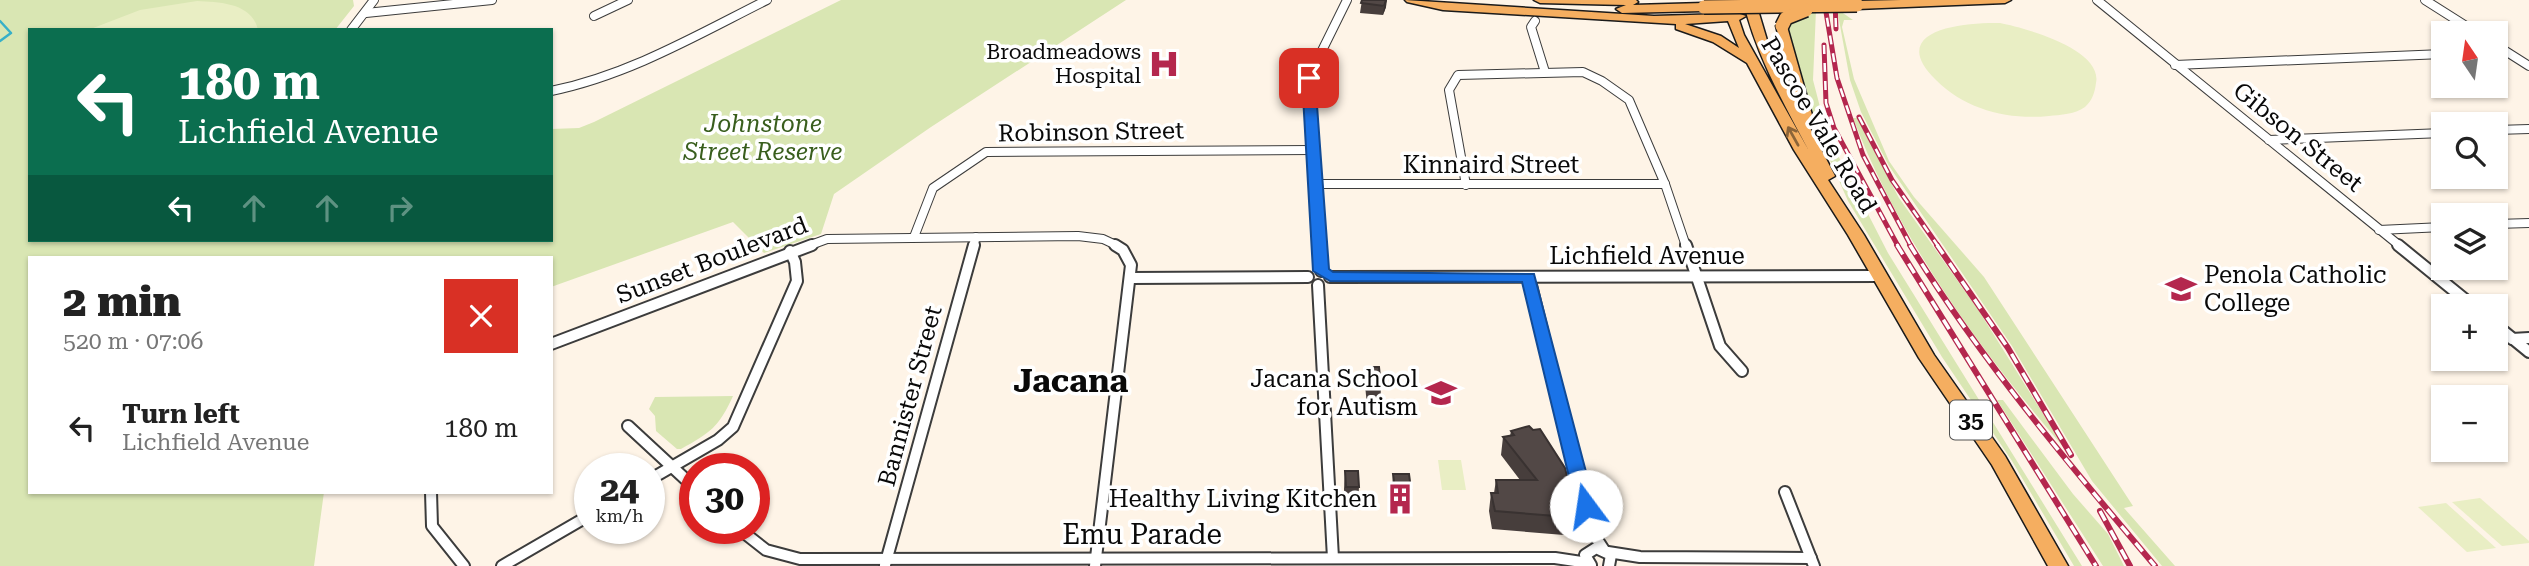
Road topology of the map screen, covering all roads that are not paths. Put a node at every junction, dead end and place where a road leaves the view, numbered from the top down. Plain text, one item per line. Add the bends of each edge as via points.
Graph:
1 (374, 0) edge
2 (492, 0) edge
3 (628, 0) edge
4 (767, 0) edge
5 (1347, 0) edge
6 (1411, 0) edge
7 (1420, 0) edge
8 (1540, 0) edge
9 (1727, 0) edge
10 (1766, 0) edge
11 (2005, 0) edge
12 (2097, 0) edge
13 (2425, 0) edge
14 (1481, 2) edge
15 (1750, 2) edge
16 (1704, 4) edge
17 (1857, 5) junction
18 (366, 13) junction
19 (594, 16) dead end
20 (1732, 18) junction
21 (1649, 20) junction
22 (1535, 21) dead end
23 (2458, 21) edge
24 (353, 28) edge
25 (2431, 54) edge
26 (2508, 55) edge
27 (1752, 62) junction
28 (2175, 65) junction
29 (2529, 66) edge
30 (1545, 72) junction
31 (553, 91) edge
32 (2529, 129) edge
33 (2508, 130) edge
34 (2431, 133) edge
35 (2269, 140) junction
36 (1814, 147) junction
37 (1312, 150) junction
38 (1317, 184) junction
39 (1665, 184) junction
40 (1466, 185) junction
41 (2529, 223) edge
42 (2508, 224) edge
43 (2431, 228) edge
44 (2379, 230) junction
45 (1856, 235) junction
46 (914, 236) junction
47 (976, 237) junction
48 (790, 251) junction
49 (1326, 274) junction
50 (1880, 276) junction
51 (1308, 277) junction
52 (1529, 277) junction
53 (1696, 277) junction
54 (1130, 278) junction
55 (1318, 285) junction
56 (2458, 294) edge
57 (2508, 335) edge
58 (2512, 338) junction
59 (2529, 338) edge
60 (553, 343) edge
61 (2529, 352) edge
62 (1742, 371) dead end
63 (628, 426) dead end
64 (672, 467) junction
65 (665, 471) edge
66 (679, 473) edge
67 (1785, 492) dead end
68 (431, 494) edge
69 (574, 524) edge
70 (1591, 530) junction
71 (756, 544) edge
72 (1333, 558) junction
73 (1589, 558) edge
74 (1608, 558) edge
75 (1096, 562) edge
76 (1812, 562) edge
77 (886, 563) edge
78 (464, 566) edge
79 (502, 566) edge
80 (2059, 566) edge

1 - 18 street
2 - 18 street
3 - 19 street
4 - 31 street via 612,74
5 - 37 street via 1307,81
6 - 21 main road
7 - 14 main road
8 - 16 main road
9 - 20 main road, Pascoe Vale Road / 35
10 - 16 main road
11 - 17 main road
12 - 28 street, Gibson Street
13 - 23 street
14 - 16 main road via 1579,8
15 - 20 main road via 1743,15
15 - 36 main road, Pascoe Vale Road / 35 via 1766,60
16 - 17 main road, bridge
17 - 36 main road, bridge via 1799,12 1786,18 1782,26
18 - 24 street
20 - 21 main road
20 - 27 main road, Pascoe Vale Road / 35
21 - 27 main road via 1706,34
22 - 30 street via 1531,27
25 - 28 street
26 - 29 street
45 -> 27 main road, Pascoe Vale Road / 35
28 - 35 street, Gibson Street
30 - 39 street via 1583,72 1629,100
30 - 40 street via 1458,75 1449,90
32 - 33 street
34 - 35 street
35 - 44 street, Gibson Street
36 - 45 main road, Pascoe Vale Road / 35
37 - 38 street
37 - 46 street, Robinson Street via 986,152 933,188
38 - 40 street, Kinnaird Street
38 - 49 street
39 - 40 street, Kinnaird Street
39 - 53 street
41 - 42 street
43 - 44 street
44 - 56 street, Gibson Street
45 - 50 main road, Pascoe Vale Road / 35
46 - 47 street, Sunset Boulevard
46 - 48 street, Sunset Boulevard via 827,239
47 - 54 street, Sunset Boulevard via 1101,239 1126,253
47 - 77 street, Bannister Street
48 - 60 street, Sunset Boulevard
48 - 64 street via 797,281 738,420 718,440
49 - 51 street
49 - 52 street, Lichfield Avenue
49 - 55 street via 1327,283
50 - 53 street, Lichfield Avenue
50 - 80 main road, Pascoe Vale Road / 35 via 1927,358 1999,461
51 - 54 street
51 - 55 street
52 - 53 street, Lichfield Avenue
52 - 70 street
53 - 62 street via 1720,346
54 - 75 street
55 - 72 street
57 - 58 street
58 - 59 street
58 - 61 street
63 - 64 street
64 - 65 street
64 - 66 street
67 - 76 street
68 - 78 street via 432,526
69 - 79 street
70 - 73 street
70 - 74 street
71 - 77 street, Emu Parade via 785,558
72 - 73 street, Emu Parade
72 - 75 street, Emu Parade
73 - 74 street, Emu Parade
74 - 76 street
75 - 77 street, Emu Parade

